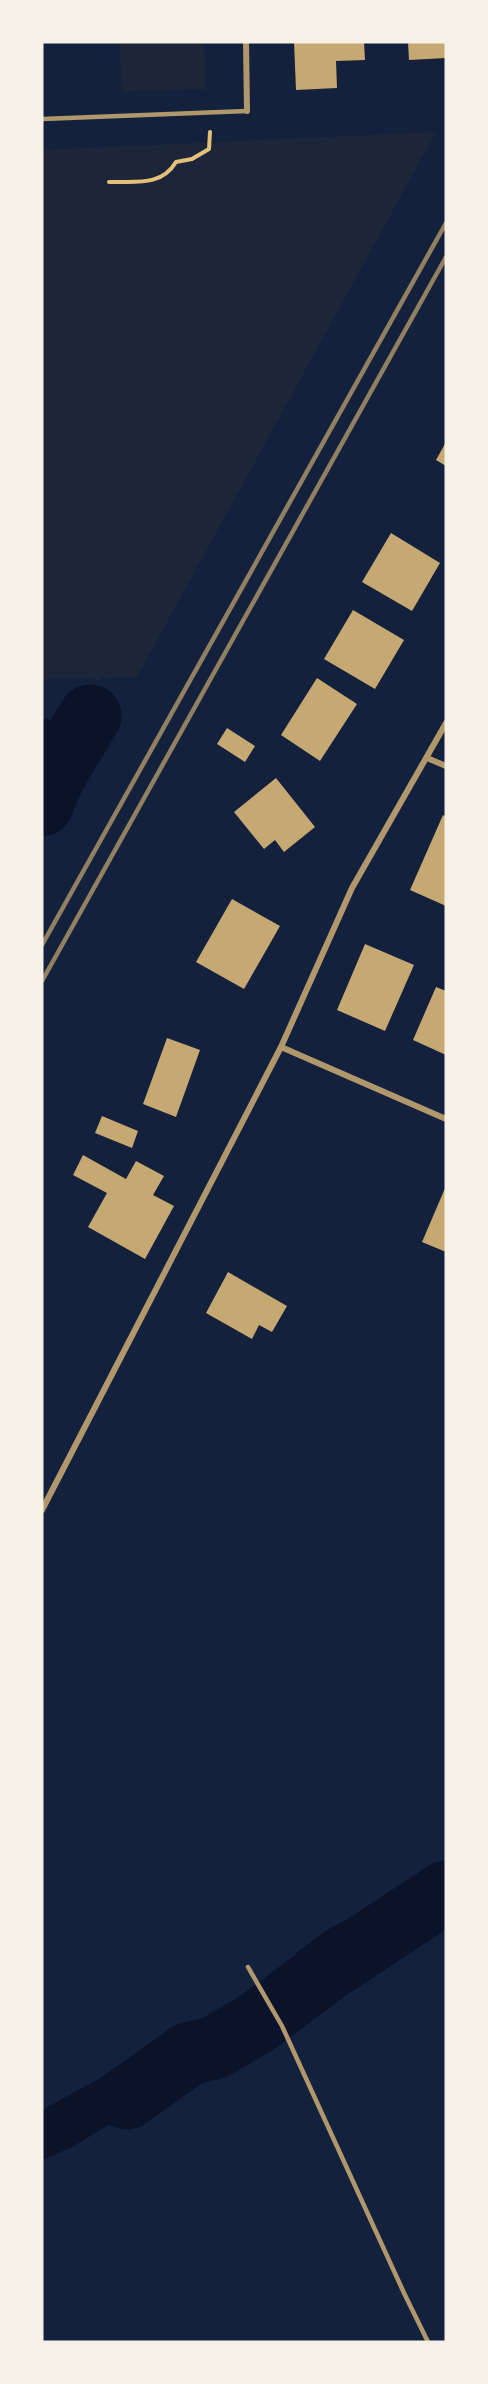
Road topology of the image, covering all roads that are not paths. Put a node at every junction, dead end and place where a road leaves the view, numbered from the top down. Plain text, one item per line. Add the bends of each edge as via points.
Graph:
1 (246, 42) edge
2 (247, 111) joint
3 (42, 119) edge
4 (446, 723) edge
5 (427, 758) junction
6 (446, 766) edge
7 (280, 1047) junction
8 (446, 1119) edge
9 (42, 1510) edge
10 (248, 1967) dead end
11 (428, 2342) edge

1 - 2 street
2 - 3 lane
4 - 5 street
5 - 6 street
5 - 7 street via 352,888
7 - 8 street
7 - 9 street
10 - 11 lane via 282,2026

